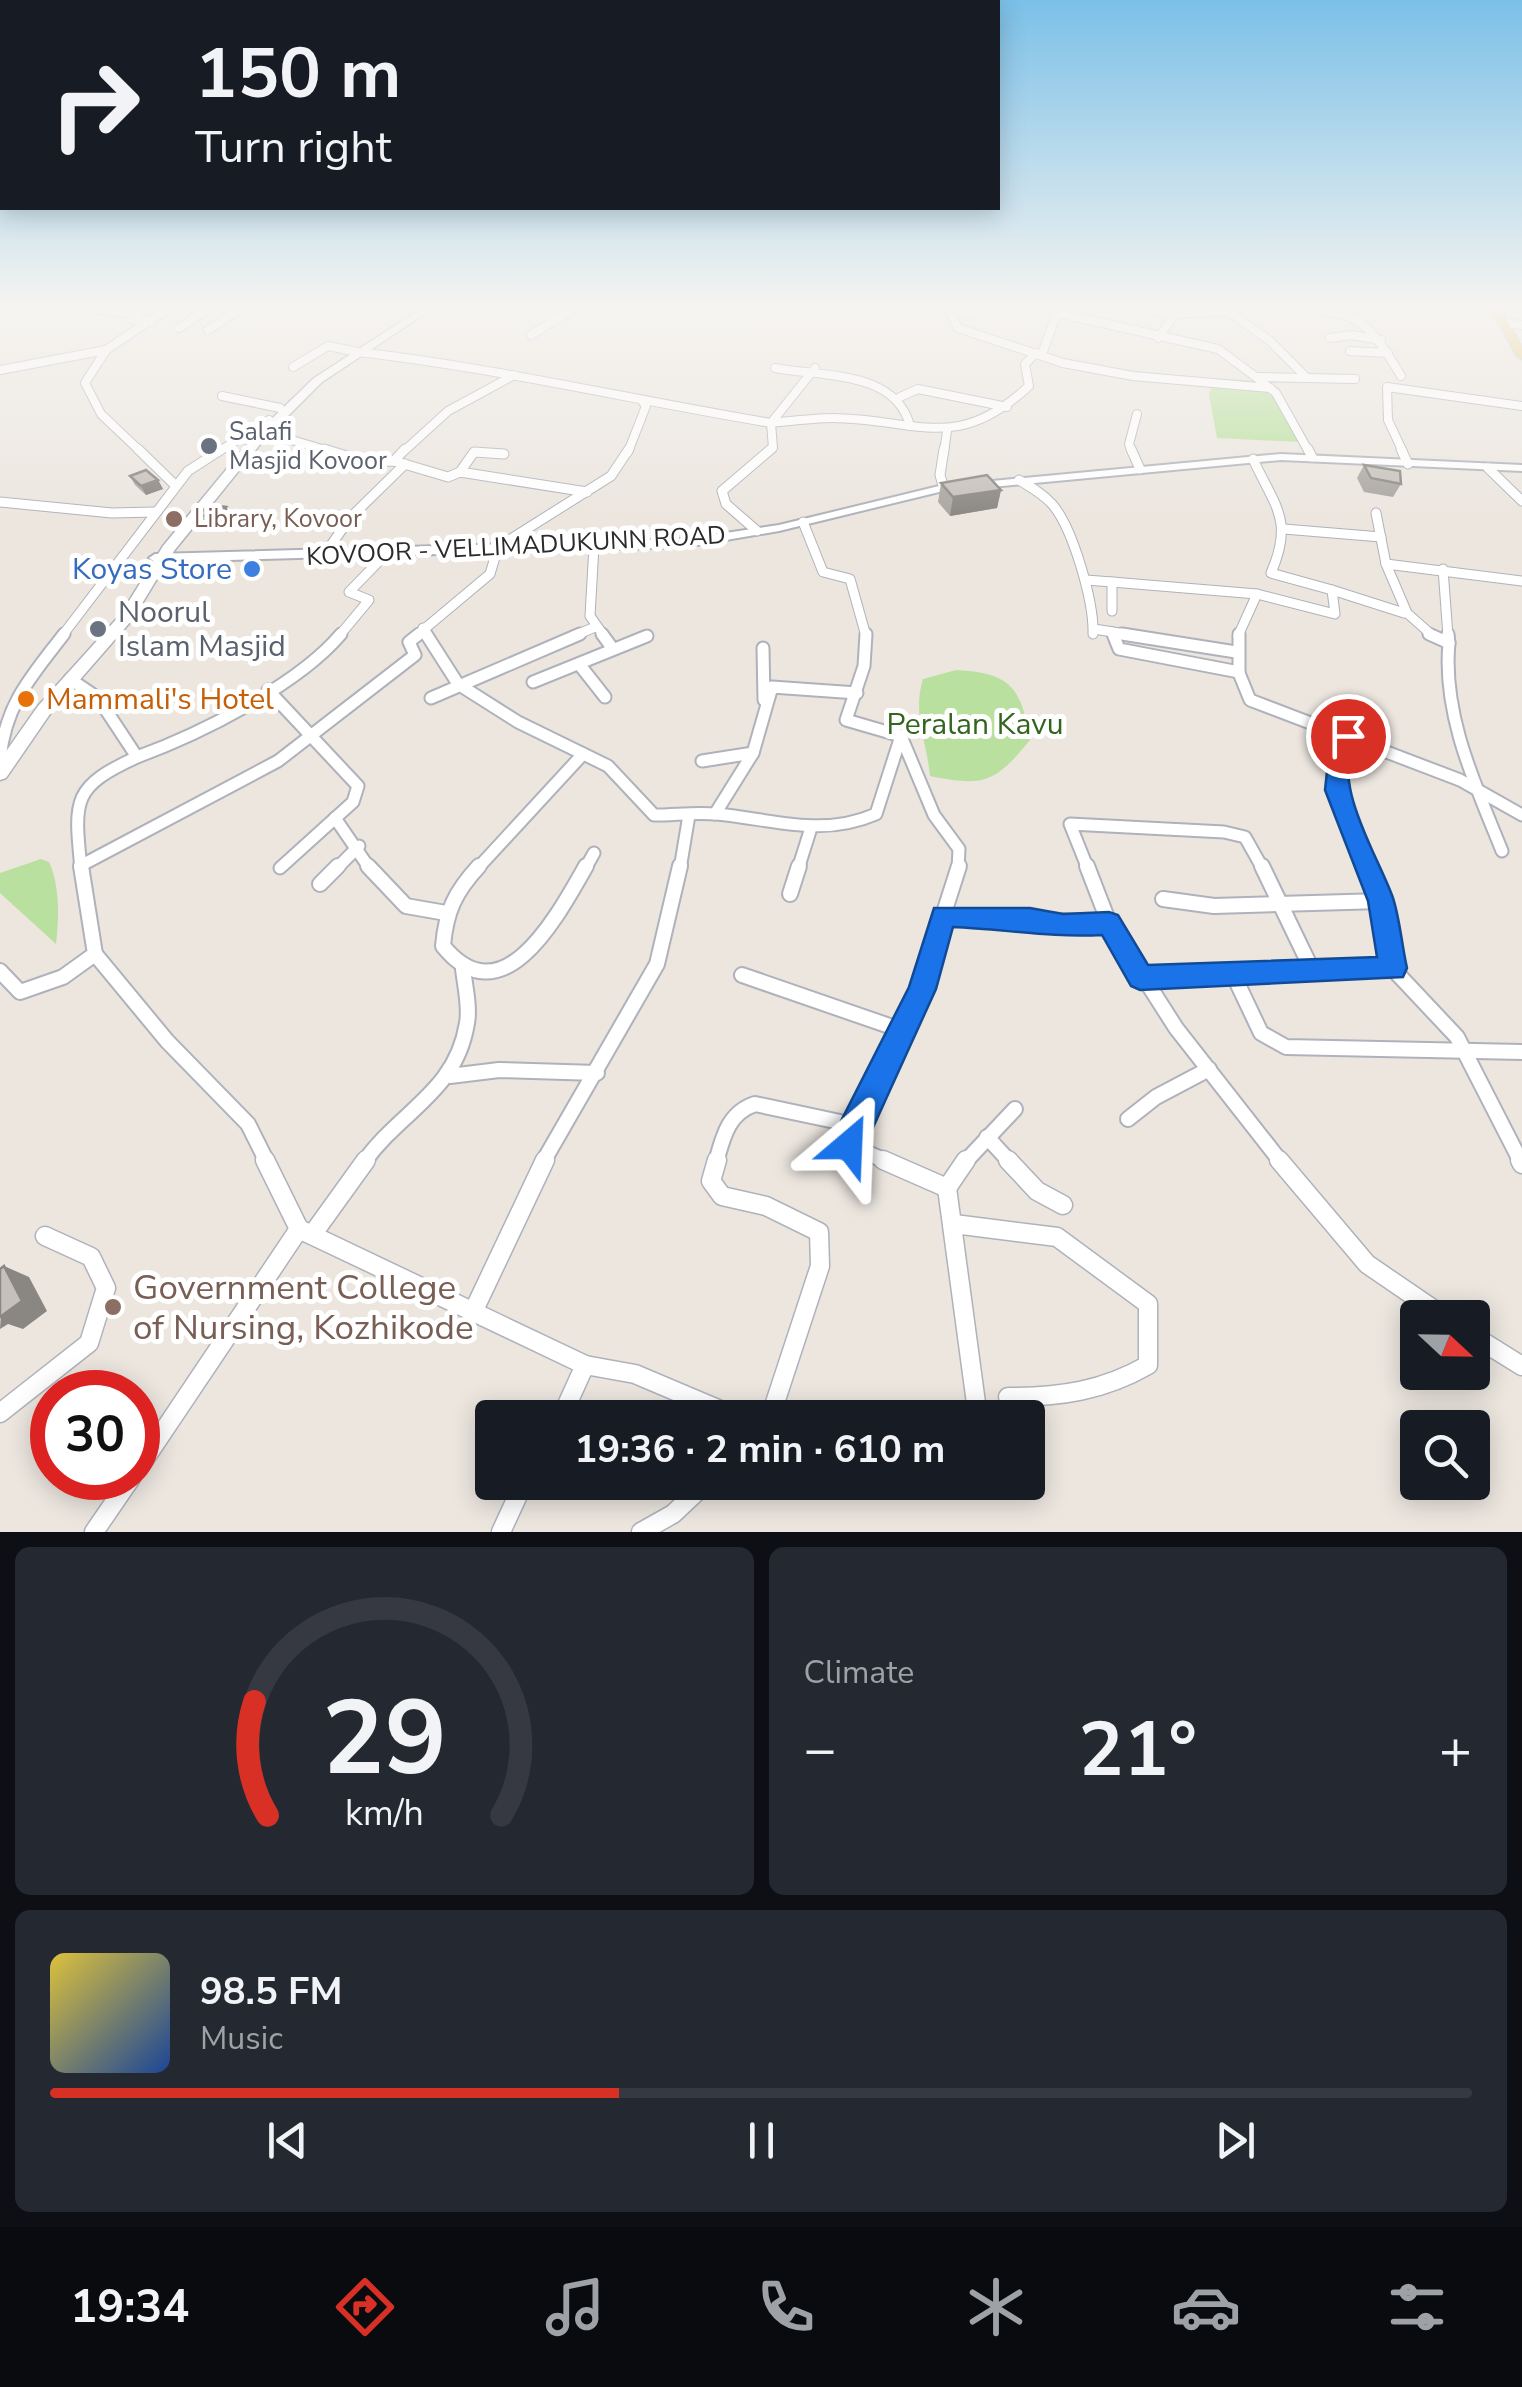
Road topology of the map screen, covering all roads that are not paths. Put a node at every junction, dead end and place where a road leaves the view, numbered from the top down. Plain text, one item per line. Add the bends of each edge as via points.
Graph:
1 (89, 376) edge
2 (325, 376) edge
3 (512, 376) edge
4 (523, 376) edge
5 (808, 376) edge
6 (834, 376) edge
7 (1027, 376) edge
8 (1139, 376) edge
9 (1256, 377) joint
10 (1308, 378) joint
11 (1355, 378) dead end
12 (1270, 388) junction
13 (222, 396) dead end
14 (900, 398) junction
15 (641, 400) junction
16 (1522, 406) edge
17 (1008, 407) junction
18 (1137, 414) dead end
19 (273, 418) junction
20 (771, 422) junction
21 (910, 426) junction
22 (947, 431) junction
23 (504, 454) dead end
24 (1312, 458) junction
25 (1253, 460) junction
26 (394, 461) junction
27 (405, 464) junction
28 (1408, 464) junction
29 (1488, 468) junction
30 (1522, 468) edge
31 (1140, 469) junction
32 (460, 472) junction
33 (1018, 480) junction
34 (175, 485) junction
35 (944, 488) junction
36 (586, 492) junction
37 (1522, 501) edge
38 (0, 502) edge
39 (155, 512) junction
40 (1376, 513) dead end
41 (803, 522) junction
42 (1284, 530) junction
43 (757, 532) junction
44 (1380, 537) junction
45 (594, 546) junction
46 (498, 547) junction
47 (388, 552) junction
48 (324, 555) junction
49 (159, 557) junction
50 (1386, 564) junction
51 (1443, 569) junction
52 (1086, 580) junction
53 (1112, 582) junction
54 (1522, 582) edge
55 (143, 583) junction
56 (1332, 590) junction
57 (1257, 594) junction
58 (1112, 611) dead end
59 (1404, 613) junction
60 (595, 627) junction
61 (422, 628) junction
62 (1112, 632) junction
63 (647, 636) dead end
64 (1449, 644) junction
65 (763, 648) dead end
66 (613, 650) junction
67 (1236, 652) junction
68 (579, 664) junction
69 (1239, 672) junction
70 (70, 679) junction
71 (533, 682) dead end
72 (458, 684) junction
73 (268, 690) junction
74 (857, 692) junction
75 (605, 697) dead end
76 (431, 698) dead end
77 (15, 700) junction
78 (1, 701) edge
79 (765, 710) junction
80 (314, 734) junction
81 (1342, 734) junction
82 (901, 736) junction
83 (583, 754) junction
84 (754, 754) junction
85 (137, 757) junction
86 (702, 761) dead end
87 (2, 764) edge
88 (1480, 792) junction
89 (715, 814) junction
90 (690, 815) junction
91 (1522, 815) edge
92 (335, 818) junction
93 (810, 831) junction
94 (359, 846) junction
95 (1502, 851) dead end
96 (594, 853) dead end
97 (80, 866) junction
98 (280, 868) dead end
99 (320, 884) dead end
100 (790, 894) dead end
101 (1162, 899) dead end
102 (1381, 901) junction
103 (1284, 904) junction
104 (446, 913) junction
105 (943, 916) junction
106 (1109, 923) junction
107 (95, 954) junction
108 (1393, 968) junction
109 (463, 969) junction
110 (0, 971) edge
111 (1313, 972) junction
112 (1233, 974) junction
113 (742, 975) dead end
114 (1140, 977) junction
115 (902, 1030) junction
116 (1464, 1049) junction
117 (1522, 1052) edge
118 (1209, 1069) junction
119 (597, 1073) junction
120 (450, 1076) junction
121 (1014, 1109) dead end
122 (1128, 1119) dead end
123 (854, 1125) junction
124 (987, 1136) junction
125 (1522, 1164) edge
126 (948, 1188) junction
127 (1063, 1205) dead end
128 (954, 1224) junction
129 (305, 1232) junction
130 (45, 1236) dead end
131 (1420, 1300) edge
132 (474, 1310) junction
133 (1490, 1346) edge
134 (586, 1365) junction
135 (1522, 1366) edge
136 (1008, 1397) dead end
137 (570, 1400) edge
138 (696, 1400) edge
139 (776, 1400) edge
140 (976, 1400) edge
141 (0, 1413) edge
142 (160, 1437) edge
143 (117, 1500) edge
144 (516, 1500) edge
145 (688, 1500) edge
146 (94, 1532) edge
147 (501, 1532) edge
148 (640, 1532) edge

1 - 34 street via 85,383 102,414
2 - 19 main road
3 - 26 street via 448,408
4 - 15 street
5 - 20 street
6 - 14 street
7 - 17 street via 1029,386
8 - 12 street
9 - 10 street
9 - 12 street
10 - 11 street
12 - 24 street
13 - 19 street
14 - 17 street via 918,389
14 - 21 street
15 - 20 street
15 - 36 street via 646,406 625,461
16 - 28 street via 1387,387 1388,420
17 - 22 street
18 - 31 street via 1129,444
19 - 26 street via 366,462
19 - 34 street via 220,448
19 - 49 main road
20 - 21 street via 833,418
20 - 43 street via 773,448 722,491 726,504
21 - 22 street
22 - 35 street
23 - 32 street via 474,452
24 - 25 street, KOVOOR - VELLIMADUKUNN ROAD
24 - 28 street, KOVOOR - VELLIMADUKUNN ROAD
25 - 31 street, KOVOOR - VELLIMADUKUNN ROAD
25 - 42 street
26 - 27 street
27 - 32 street via 448,476
27 - 48 street via 350,518
28 - 29 street, KOVOOR - VELLIMADUKUNN ROAD
29 - 30 street, KOVOOR - VELLIMADUKUNN ROAD
29 - 37 street
31 - 33 street, KOVOOR - VELLIMADUKUNN ROAD
32 - 36 street
33 - 35 street, KOVOOR - VELLIMADUKUNN ROAD
33 - 52 street via 1061,512
34 - 39 street
35 - 41 street, KOVOOR - VELLIMADUKUNN ROAD
36 - 46 street
38 - 39 street
39 - 77 street
40 - 44 street
41 - 43 street, KOVOOR - VELLIMADUKUNN ROAD
41 - 74 street via 823,572 850,579 855,590 870,654
42 - 44 street
42 - 56 street via 1270,573
43 - 45 street, KOVOOR - VELLIMADUKUNN ROAD via 684,544
44 - 50 street
45 - 46 street, KOVOOR - VELLIMADUKUNN ROAD
45 - 60 street
46 - 47 street, KOVOOR - VELLIMADUKUNN ROAD
46 - 61 street via 490,574
47 - 48 street, KOVOOR - VELLIMADUKUNN ROAD
47 - 73 street via 349,592 370,600 322,656
48 - 49 street, KOVOOR - VELLIMADUKUNN ROAD
49 - 55 main road
50 - 51 street
50 - 59 street
51 - 54 street
51 - 64 street
52 - 53 street
52 - 62 street via 1093,632
53 - 57 street
53 - 58 street
55 - 70 main road via 127,617
55 - 87 main road via 34,709
56 - 57 street via 1335,614
56 - 59 street
57 - 67 street via 1234,634
59 - 64 street via 1422,633
60 - 66 street
60 - 72 street
61 - 72 street
61 - 80 street via 408,645 415,655
62 - 67 street
62 - 69 street via 1119,649
63 - 66 street
64 - 88 street via 1451,701
65 - 79 street
66 - 68 street
67 - 69 street
68 - 71 street
68 - 75 street
69 - 81 street via 1250,700
70 - 85 street via 98,698
70 - 87 main road
72 - 76 street
72 - 83 street
73 - 80 street
73 - 85 street via 192,737
74 - 79 street via 772,687
74 - 82 street via 846,720
77 - 78 street
77 - 87 street via 4,721
79 - 84 street
80 - 92 street via 358,786 354,802
80 - 97 street via 278,761
81 - 88 street
81 - 102 street via 1337,790
82 - 93 street via 876,814
82 - 105 street via 920,788 959,852
83 - 90 street via 608,766 654,815
83 - 104 street via 459,888
84 - 86 street
84 - 89 street
85 - 97 street via 87,783 80,798
88 - 91 street
88 - 95 street
89 - 90 street
89 - 93 street
90 - 119 street via 658,962
92 - 94 street
92 - 98 street
93 - 100 street
94 - 99 street
94 - 104 street via 383,888 408,908
96 - 109 street via 544,935 521,958 492,974
97 - 107 street
101 - 103 street
102 - 103 street
102 - 108 street
103 - 106 street via 1245,837 1070,824
103 - 111 street
104 - 109 street via 444,946
105 - 106 street
105 - 115 street
106 - 114 street
107 - 110 street via 64,976 20,992
107 - 129 street via 248,1124
108 - 111 street
108 - 116 street
109 - 120 street via 468,1020
111 - 112 street
112 - 114 street
112 - 116 street via 1260,1033 1271,1042 1304,1051
113 - 115 street
114 - 118 street
115 - 123 street
116 - 117 street
116 - 125 street
118 - 122 street
118 - 131 street via 1344,1242
119 - 120 street
119 - 132 street via 541,1166
120 - 129 street via 379,1142
121 - 124 street
123 - 126 street via 849,1145
123 - 139 street via 755,1104 740,1107 728,1120 711,1181 722,1196 766,1206 820,1232 820,1266
124 - 126 street
124 - 127 street via 1037,1191
126 - 128 street
128 - 136 street via 1057,1237 1148,1304 1148,1365 1114,1387
128 - 140 street
129 - 132 street
129 - 142 street
130 - 141 street via 92,1257 106,1288 89,1343
132 - 134 street
133 - 135 street
134 - 137 street
134 - 138 street via 635,1374
143 - 146 street
144 - 147 street
145 - 148 street

